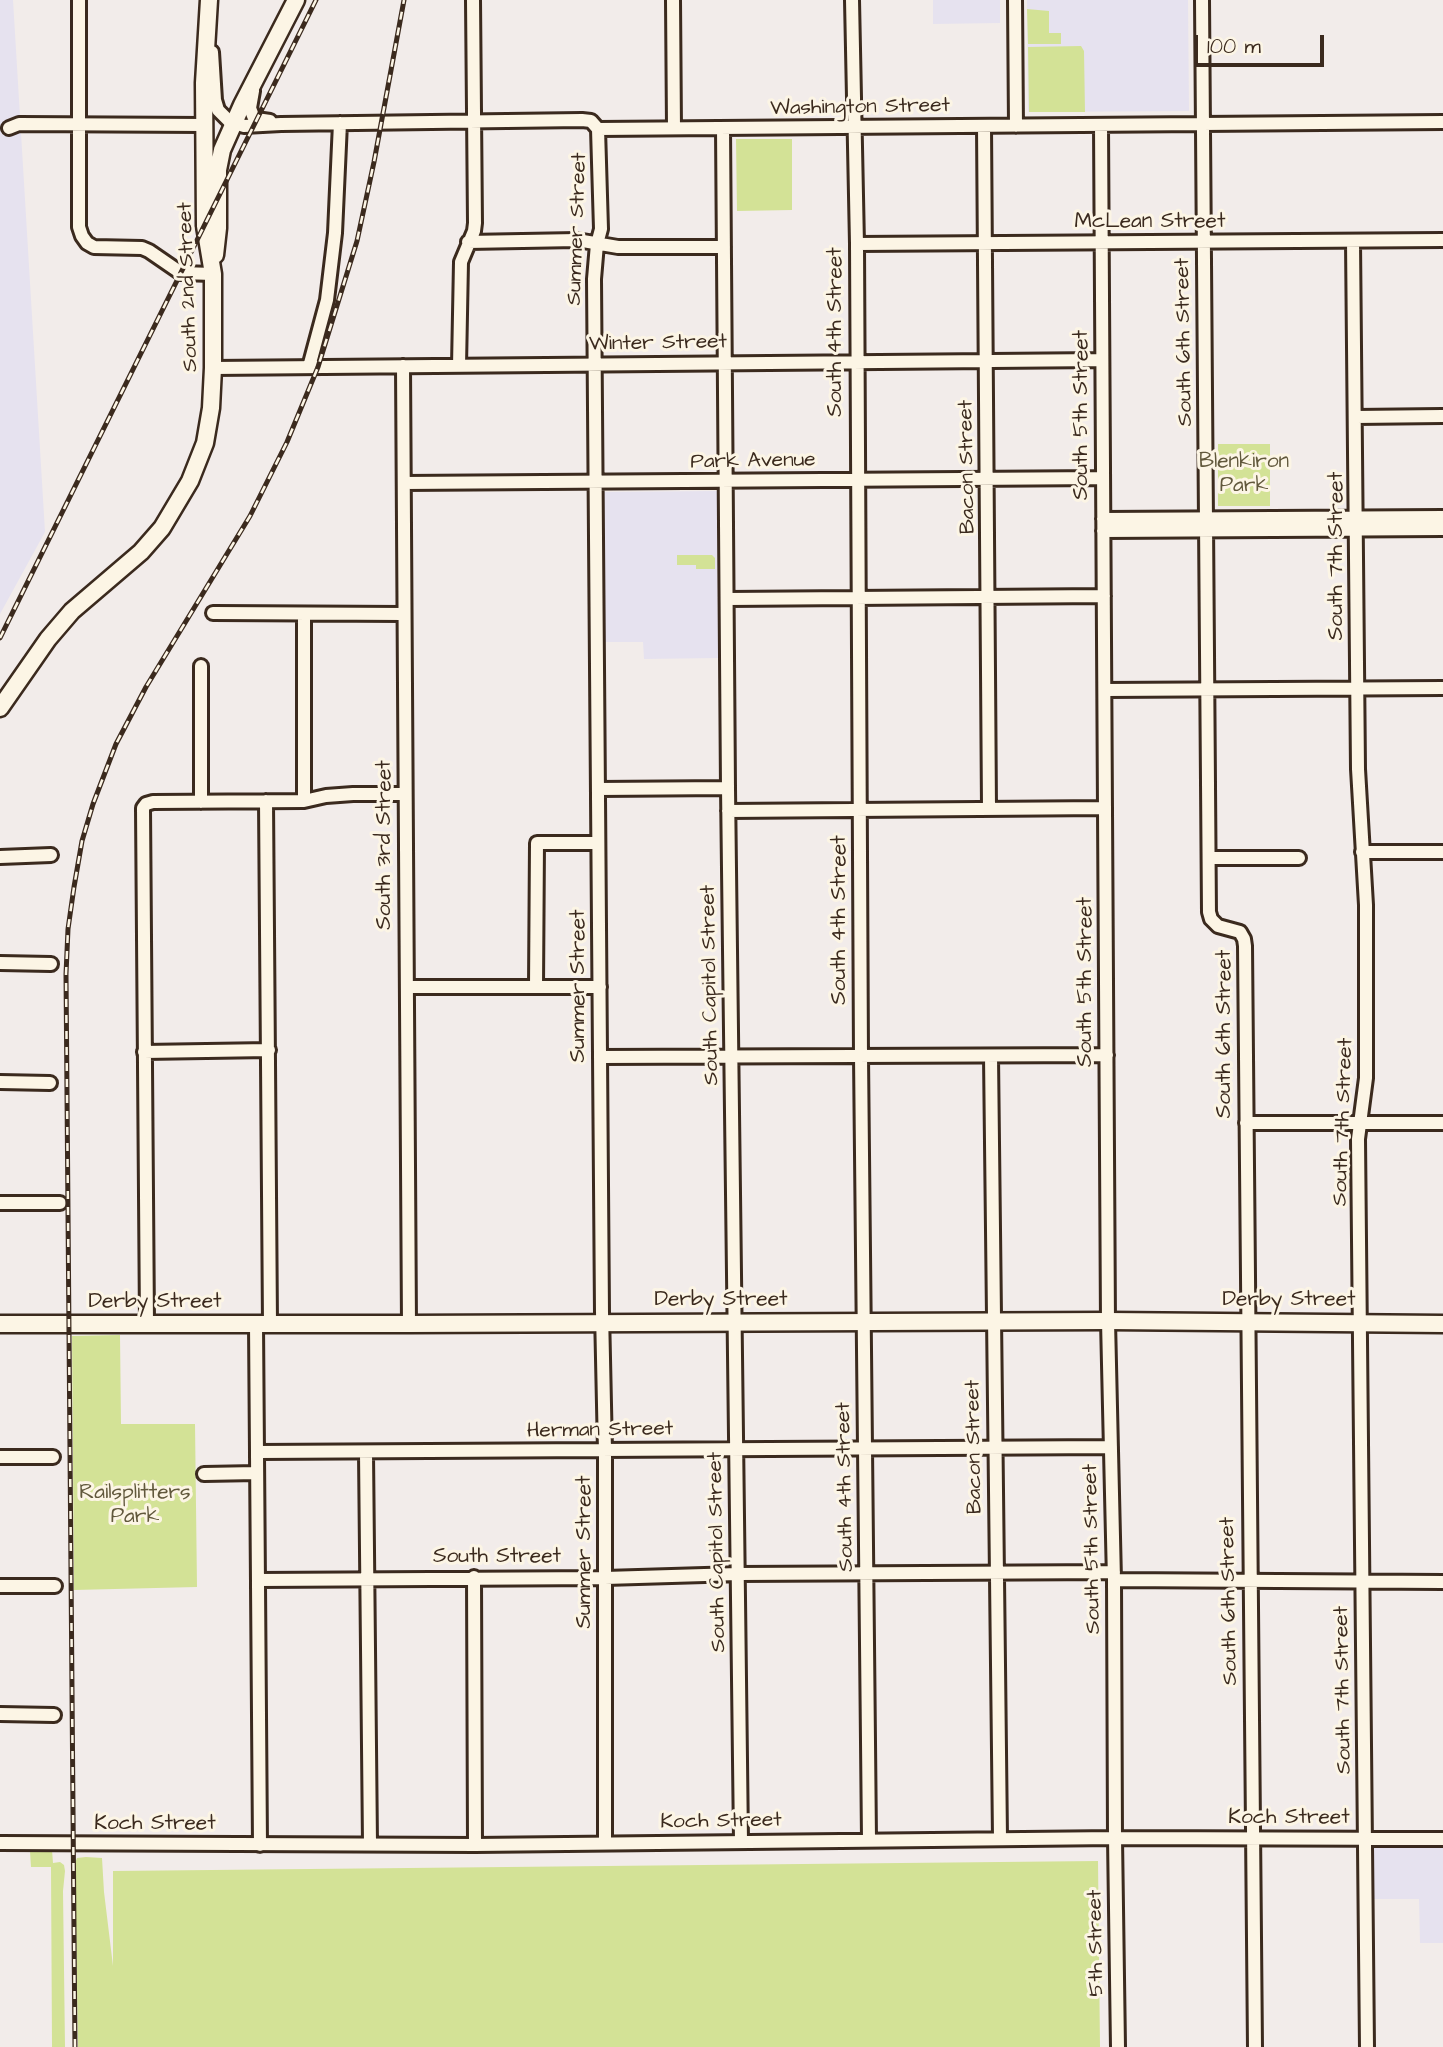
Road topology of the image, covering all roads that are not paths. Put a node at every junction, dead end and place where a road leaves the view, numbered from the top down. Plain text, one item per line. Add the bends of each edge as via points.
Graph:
1 (79, 0) edge
2 (296, 0) edge
3 (473, 0) edge
4 (673, 0) edge
5 (852, 0) edge
6 (1015, 0) edge
7 (1202, 0) edge
8 (209, 3) edge
9 (257, 77) junction
10 (474, 122) junction
11 (1443, 122) edge
12 (340, 123) junction
13 (79, 124) junction
14 (233, 124) junction
15 (281, 124) junction
16 (204, 125) junction
17 (1101, 125) junction
18 (1203, 125) junction
19 (854, 126) junction
20 (984, 126) junction
21 (1016, 126) junction
22 (9, 128) dead end
23 (598, 128) junction
24 (674, 128) junction
25 (723, 128) junction
26 (1443, 240) edge
27 (1353, 241) junction
28 (468, 242) junction
29 (1101, 242) junction
30 (1203, 242) junction
31 (857, 243) junction
32 (985, 243) junction
33 (597, 244) junction
34 (724, 247) junction
35 (213, 274) junction
36 (1102, 360) junction
37 (857, 361) junction
38 (986, 361) junction
39 (724, 362) junction
40 (594, 364) junction
41 (403, 366) junction
42 (459, 366) junction
43 (309, 367) junction
44 (214, 368) junction
45 (1442, 416) edge
46 (1356, 417) junction
47 (987, 478) junction
48 (1103, 478) junction
49 (857, 480) junction
50 (726, 481) junction
51 (404, 483) junction
52 (595, 483) junction
53 (1443, 517) edge
54 (1206, 524) junction
55 (1357, 524) junction
56 (1103, 525) junction
57 (1443, 529) edge
58 (1104, 596) junction
59 (857, 597) junction
60 (988, 597) junction
61 (727, 598) junction
62 (213, 613) dead end
63 (404, 614) junction
64 (304, 615) junction
65 (201, 666) dead end
66 (1443, 688) edge
67 (1357, 689) junction
68 (1105, 690) junction
69 (1208, 690) junction
70 (0, 708) edge
71 (727, 788) junction
72 (597, 789) junction
73 (405, 794) junction
74 (266, 801) junction
75 (304, 801) junction
76 (201, 802) junction
77 (989, 808) junction
78 (1105, 808) junction
79 (860, 809) junction
80 (728, 810) junction
81 (598, 843) junction
82 (1362, 852) junction
83 (1443, 852) edge
84 (51, 855) dead end
85 (0, 857) edge
86 (1209, 858) junction
87 (1299, 859) dead end
88 (0, 963) edge
89 (51, 964) dead end
90 (407, 987) junction
91 (536, 987) junction
92 (600, 987) junction
93 (269, 1050) junction
94 (144, 1052) junction
95 (1107, 1055) junction
96 (731, 1056) junction
97 (861, 1056) junction
98 (990, 1056) junction
99 (600, 1057) junction
100 (0, 1082) edge
101 (50, 1083) dead end
102 (1360, 1123) junction
103 (1443, 1123) edge
104 (1246, 1124) junction
105 (0, 1203) edge
106 (60, 1203) dead end
107 (993, 1321) junction
108 (1108, 1321) junction
109 (1248, 1321) junction
110 (735, 1322) junction
111 (863, 1322) junction
112 (1360, 1322) junction
113 (602, 1323) junction
114 (0, 1324) edge
115 (147, 1324) junction
116 (263, 1324) junction
117 (409, 1324) junction
118 (1443, 1324) edge
119 (1111, 1447) junction
120 (736, 1448) junction
121 (866, 1448) junction
122 (994, 1448) junction
123 (605, 1451) junction
124 (258, 1452) junction
125 (366, 1453) junction
126 (0, 1457) edge
127 (53, 1457) dead end
128 (257, 1473) junction
129 (204, 1474) dead end
130 (997, 1572) junction
131 (867, 1573) junction
132 (738, 1574) junction
133 (1114, 1576) junction
134 (474, 1577) junction
135 (368, 1578) junction
136 (605, 1578) junction
137 (258, 1580) junction
138 (1249, 1581) junction
139 (1362, 1582) junction
140 (1443, 1582) edge
141 (0, 1586) edge
142 (55, 1586) dead end
143 (0, 1714) edge
144 (54, 1714) dead end
145 (1000, 1838) junction
146 (1115, 1838) junction
147 (1252, 1838) junction
148 (869, 1839) junction
149 (1365, 1839) junction
150 (1443, 1839) edge
151 (741, 1841) junction
152 (0, 1843) edge
153 (605, 1843) junction
154 (260, 1844) junction
155 (370, 1844) junction
156 (475, 1844) junction
157 (1118, 2047) edge
158 (1255, 2047) edge
159 (1367, 2047) edge

1 - 13 street
2 - 9 main road
3 - 10 street
4 - 24 street
5 - 19 street, South 4th Street
6 - 21 street
7 - 18 street, South 6th Street
8 - 14 street via 215,100 223,117
8 - 16 main road, South 2nd Street
9 - 14 main road
9 - 15 street, Washington Street via 250,103 253,116
10 - 12 street, Washington Street
10 - 23 street, Washington Street via 582,120
10 - 28 street via 475,223
11 - 18 street, Washington Street
12 - 15 street, Washington Street
12 - 43 street via 327,300
13 - 16 street
13 - 22 street
13 - 35 street via 79,227 84,240 97,247 142,248 181,273
14 - 15 street, Washington Street
14 - 35 main road via 218,170
16 - 35 main road, South 2nd Street via 205,226
17 - 18 street, Washington Street
17 - 21 street, Washington Street
17 - 29 street, South 5th Street
18 - 30 street, South 6th Street
19 - 20 street, Washington Street
19 - 25 street, Washington Street
19 - 31 street, South 4th Street
20 - 21 street, Washington Street
20 - 32 street, Bacon Street
23 - 24 street, Washington Street
23 - 33 street, Summer Street via 601,229
24 - 25 street, Washington Street
25 - 34 street, South Capitol Street
26 - 27 street, McLean Street
27 - 30 street, McLean Street
27 - 46 street, South 7th Street
28 - 33 street via 577,240
28 - 42 street via 460,268
29 - 30 street, McLean Street
29 - 32 street, McLean Street
29 - 36 street, South 5th Street
30 - 54 street, South 6th Street
31 - 32 street, McLean Street
31 - 37 street, South 4th Street
32 - 38 street, Bacon Street
33 - 34 street
33 - 40 street, Summer Street
34 - 39 street, South Capitol Street
35 - 44 main road, South 2nd Street
36 - 38 street, Winter Street
36 - 48 street, South 5th Street
37 - 38 street, Winter Street
37 - 39 street, Winter Street
37 - 49 street, South 4th Street
38 - 47 street, Bacon Street
39 - 40 street, Winter Street
39 - 50 street, South Capitol Street
40 - 42 street, Winter Street
40 - 52 street, Summer Street
41 - 42 street, Winter Street
41 - 43 street, Winter Street
41 - 51 street, South 3rd Street
43 - 44 street, Winter Street
44 - 70 main road, South 2nd Street via 205,443 166,523 141,552 65,619
45 - 46 street
46 - 55 street, South 7th Street
47 - 48 street, Park Avenue
47 - 49 street, Park Avenue
47 - 60 street, Bacon Street
48 - 56 street, South 5th Street
49 - 50 street, Park Avenue
49 - 59 street, South 4th Street
50 - 52 street, Park Avenue
50 - 61 street, South Capitol Street
51 - 52 street, Park Avenue
51 - 63 street, South 3rd Street
52 - 72 street, Summer Street
53 - 55 street
54 - 55 street
54 - 56 street
54 - 69 street, South 6th Street
55 - 57 street
55 - 67 street, South 7th Street
56 - 58 street, South 5th Street
58 - 60 street
58 - 68 street, South 5th Street
59 - 60 street
59 - 61 street
59 - 79 street, South 4th Street
60 - 77 street, Bacon Street
61 - 71 street, South Capitol Street
62 - 64 street
63 - 64 street
63 - 73 street, South 3rd Street
64 - 75 street
65 - 76 street
66 - 67 street
67 - 69 street
67 - 82 street, South 7th Street
68 - 69 street
68 - 78 street, South 5th Street
69 - 86 street, South 6th Street
71 - 72 street
71 - 80 street, South Capitol Street
72 - 81 street, Summer Street
73 - 75 street via 354,794
73 - 90 street, South 3rd Street
74 - 75 street
74 - 76 street
74 - 93 street
76 - 94 street via 153,802 142,812
77 - 78 street
77 - 79 street
78 - 95 street, South 5th Street
79 - 80 street
79 - 97 street, South 4th Street
80 - 96 street, South Capitol Street
81 - 91 street via 537,843
81 - 92 street, Summer Street
82 - 83 street
82 - 102 street, South 7th Street via 1366,1077
84 - 85 street
86 - 87 street
86 - 104 street, South 6th Street via 1211,919 1218,926 1237,930 1244,939
88 - 89 street
90 - 91 street
90 - 117 street, South 3rd Street
91 - 92 street
92 - 99 street, Summer Street
93 - 94 street
93 - 116 street
94 - 115 street
95 - 98 street
95 - 108 street, South 5th Street
96 - 97 street
96 - 99 street
96 - 110 street, South Capitol Street
97 - 98 street
97 - 111 street, South 4th Street
98 - 107 street, Bacon Street
99 - 113 street, Summer Street
100 - 101 street
102 - 103 street
102 - 104 street
102 - 112 street, South 7th Street
104 - 109 street, South 6th Street
105 - 106 street
107 - 108 main road, Derby Street
107 - 111 main road, Derby Street
107 - 122 street, Bacon Street
108 - 109 main road, Derby Street
108 - 119 street, South 5th Street
109 - 112 main road, Derby Street
109 - 138 street, South 6th Street
110 - 111 main road, Derby Street
110 - 113 main road, Derby Street
110 - 120 street, South Capitol Street
111 - 121 street, South 4th Street
112 - 118 main road, Derby Street
112 - 139 street, South 7th Street
113 - 117 main road, Derby Street
113 - 123 street, Summer Street
114 - 115 main road, Derby Street
115 - 116 main road, Derby Street
116 - 117 main road, Derby Street
116 - 124 street
119 - 122 street, Herman Street
119 - 133 street, South 5th Street
120 - 121 street, Herman Street
120 - 123 street, Herman Street
120 - 132 street, South Capitol Street
121 - 122 street, Herman Street
121 - 131 street, South 4th Street
122 - 130 street, Bacon Street
123 - 125 street, Herman Street
123 - 136 street, Summer Street
124 - 125 street, Herman Street
124 - 128 street
125 - 135 street
126 - 127 street
128 - 129 street
128 - 137 street
130 - 131 street, South Street
130 - 133 street, South Street
130 - 145 street, Bacon Street
131 - 132 street, South Street
131 - 148 street, South 4th Street
132 - 136 street, South Street
132 - 151 street, South Capitol Street
133 - 138 street, South Street
133 - 146 street, South 5th Street
134 - 135 street, South Street
134 - 136 street, South Street
134 - 156 street
135 - 137 street, South Street
135 - 155 street
136 - 153 street, Summer Street
137 - 154 street
138 - 139 street, South Street
138 - 147 street, South 6th Street
139 - 140 street, South Street
139 - 149 street, South 7th Street
141 - 142 street
143 - 144 street
145 - 146 street, Koch Street
145 - 148 street, Koch Street
146 - 147 street, Koch Street
146 - 157 street, 5th Street
147 - 149 street, Koch Street
147 - 158 street, South 6th Street
148 - 151 street, Koch Street
149 - 150 street, Koch Street
149 - 159 street, South 7th Street
151 - 153 street, Koch Street
152 - 154 street, Koch Street
153 - 156 street, Koch Street
154 - 155 street, Koch Street
155 - 156 street, Koch Street

